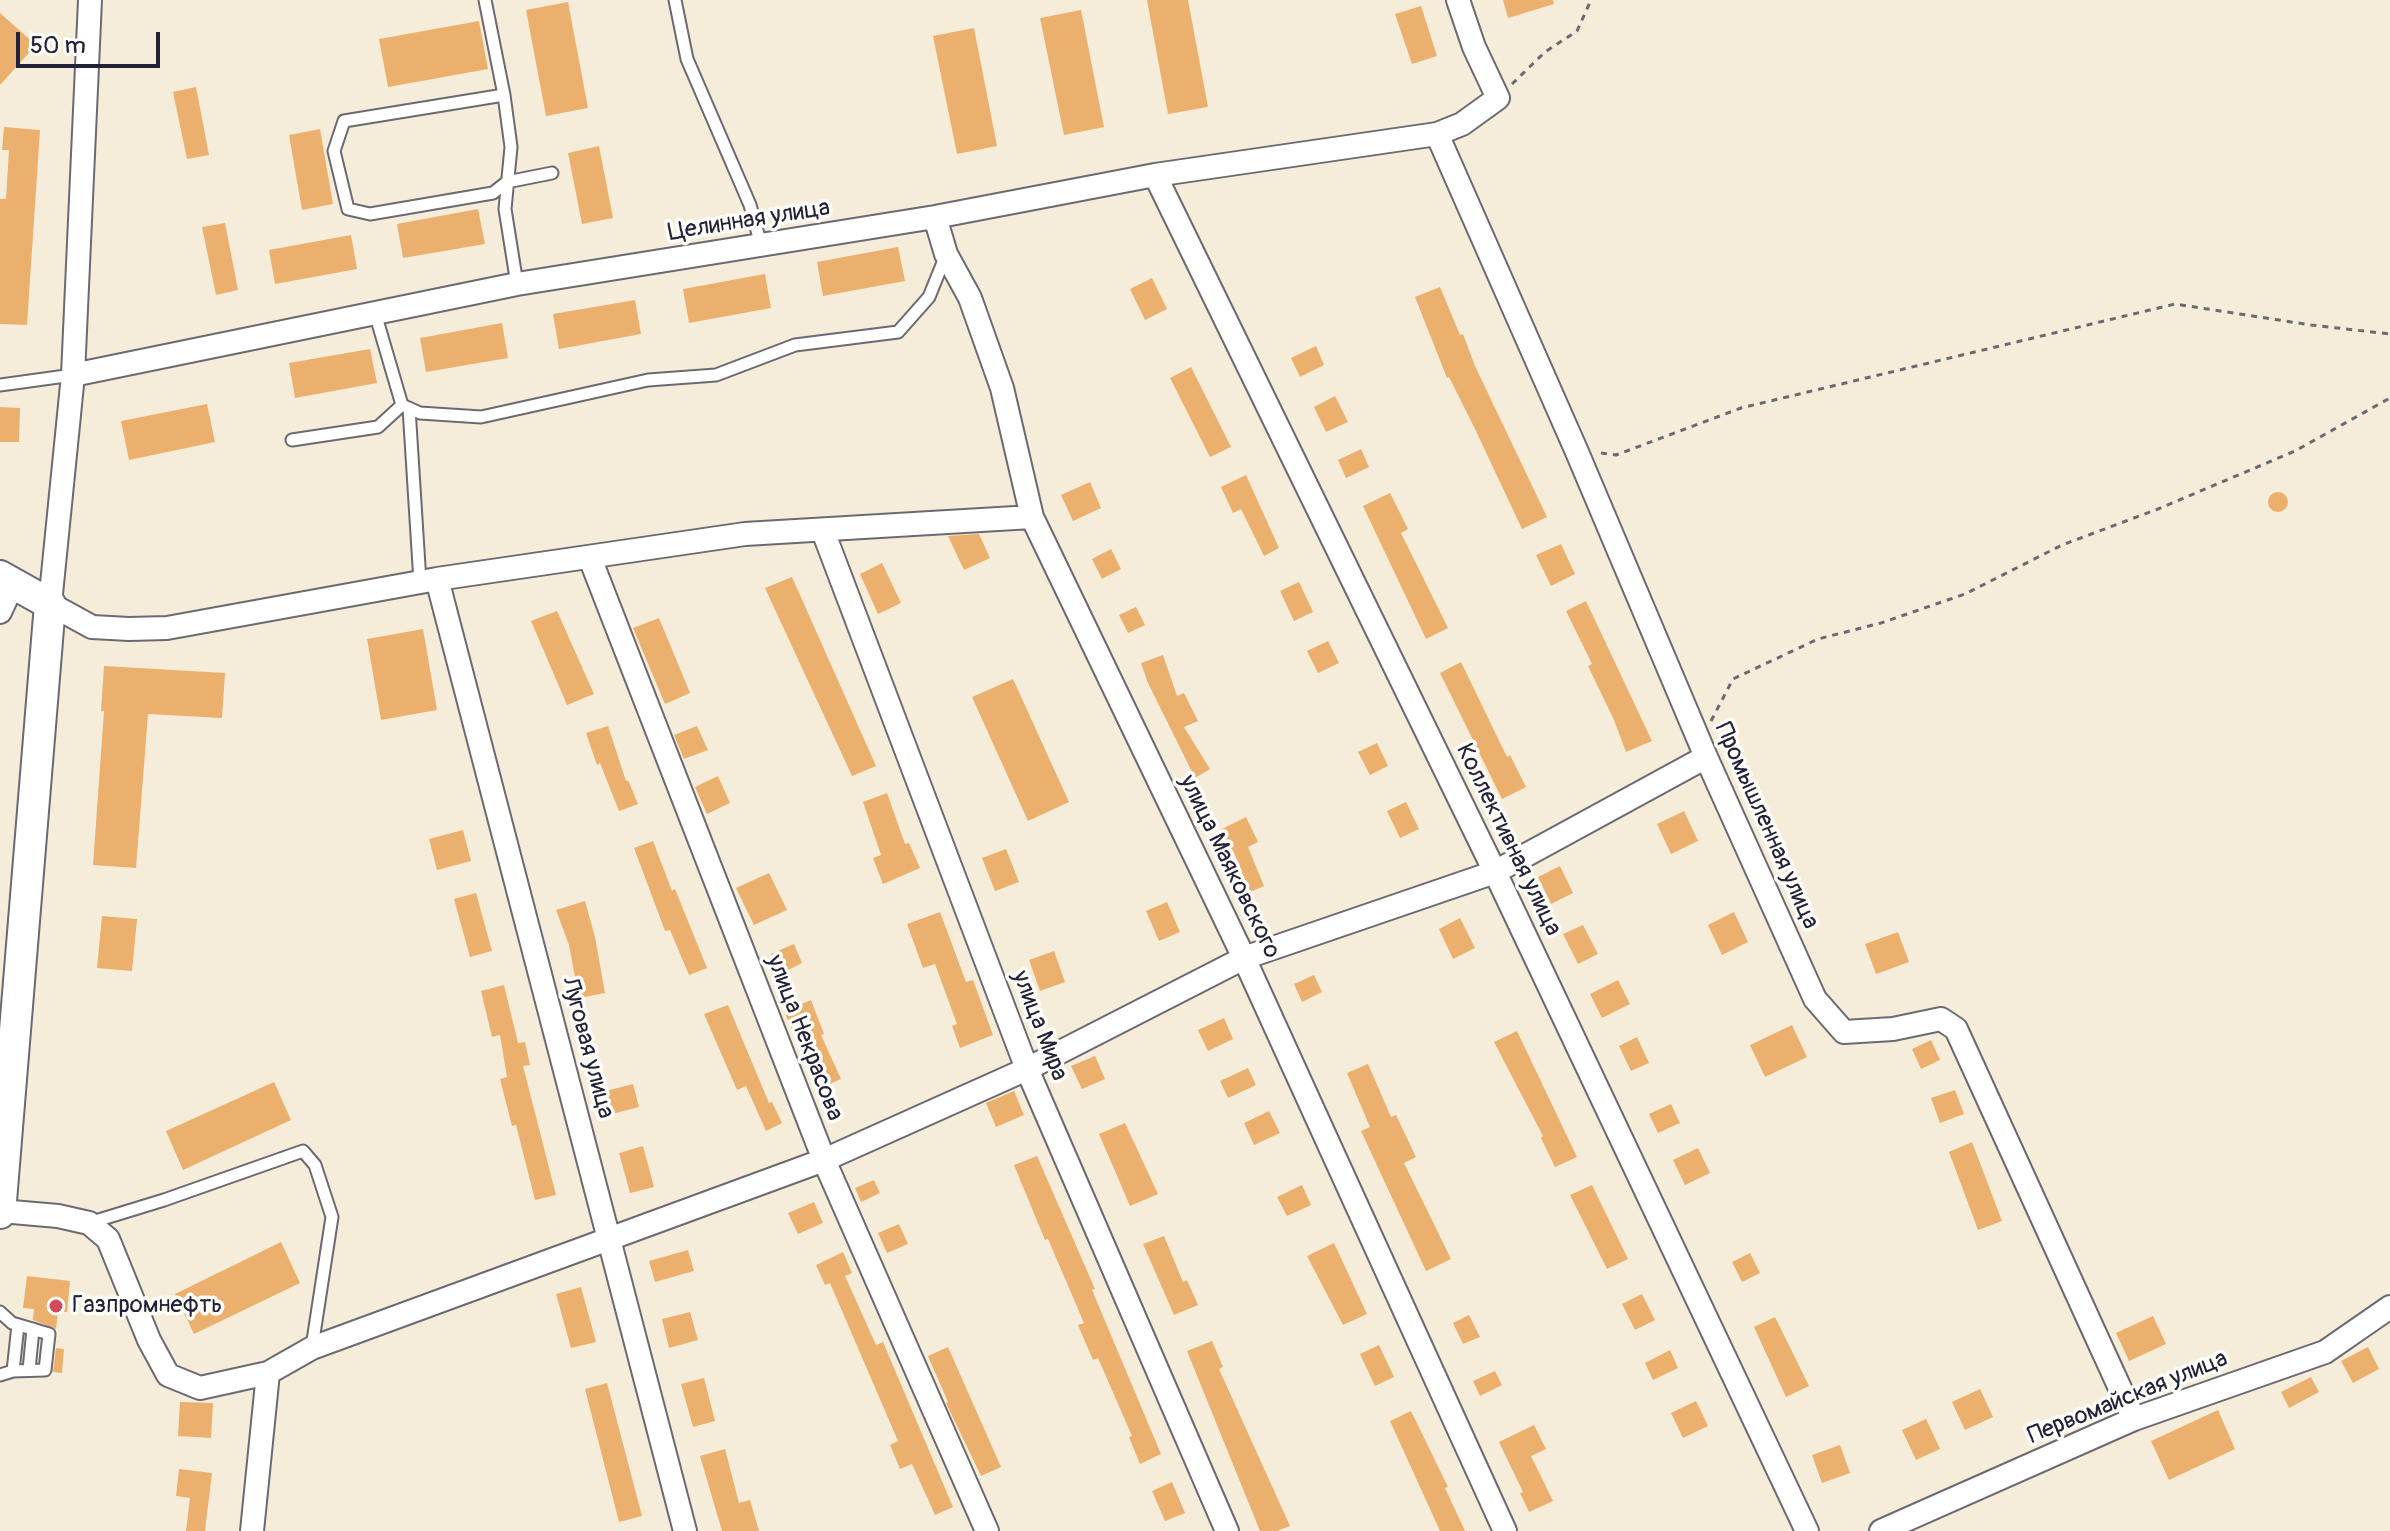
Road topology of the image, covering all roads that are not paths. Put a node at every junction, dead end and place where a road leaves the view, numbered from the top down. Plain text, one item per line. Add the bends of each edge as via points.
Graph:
1 (90, 0) edge
2 (485, 0) edge
3 (675, 0) edge
4 (1458, 0) edge
5 (504, 95) junction
6 (1437, 134) junction
7 (552, 173) dead end
8 (1155, 175) junction
9 (507, 182) junction
10 (935, 217) junction
11 (761, 245) junction
12 (946, 254) junction
13 (517, 284) junction
14 (375, 313) junction
15 (73, 375) junction
16 (0, 385) edge
17 (405, 406) junction
18 (292, 440) dead end
19 (1032, 517) junction
20 (823, 531) junction
21 (590, 558) junction
22 (7, 580) edge
23 (429, 580) junction
24 (50, 604) junction
25 (0, 612) edge
26 (1706, 757) junction
27 (1495, 872) junction
28 (1244, 958) junction
29 (1027, 1069) junction
30 (824, 1160) junction
31 (0, 1212) edge
32 (89, 1223) junction
33 (610, 1239) junction
34 (2390, 1307) edge
35 (0, 1312) edge
36 (18, 1325) junction
37 (312, 1348) junction
38 (13, 1371) junction
39 (268, 1373) junction
40 (0, 1375) edge
41 (2134, 1419) junction
42 (252, 1531) edge
43 (685, 1531) edge
44 (987, 1531) edge
45 (1227, 1531) edge
46 (1505, 1531) edge
47 (1807, 1531) edge
48 (1881, 1531) edge

1 - 15 street
2 - 5 lane
3 - 11 lane via 687,59 750,205
4 - 6 street, Целинная улица via 1498,98 1462,124
5 - 9 lane via 511,147
5 - 9 lane via 344,121 334,151 348,209 370,214 493,193
6 - 8 street, Целинная улица
6 - 26 street, Промышленная улица
7 - 9 lane
8 - 10 street, Целинная улица
8 - 27 street, Коллективная улица
9 - 13 lane via 505,209
10 - 11 street, Целинная улица
10 - 12 street, улица Маяковского
11 - 13 street, Целинная улица
12 - 17 lane via 929,297 898,332 795,345 716,375 648,380 481,417 420,413
12 - 19 street, улица Маяковского via 970,298 1002,388
13 - 14 street, Целинная улица
14 - 15 street, Целинная улица
14 - 17 lane
15 - 16 lane
15 - 24 street
17 - 18 lane via 378,427
17 - 23 lane
19 - 20 street
19 - 28 street, улица Маяковского
20 - 21 street via 745,534
20 - 29 street, улица Мира
21 - 23 street
21 - 30 street, улица Некрасова
22 - 24 main road
22 - 25 street
23 - 24 street via 167,628 92,627
23 - 33 street, Луговая улица
24 - 31 main road
26 - 27 street
26 - 41 street, Промышленная улица via 1815,999 1844,1032 1941,1019 1956,1029
27 - 28 street
27 - 47 street, Коллективная улица
28 - 29 street
28 - 46 street, улица Маяковского
29 - 30 street
29 - 45 street, улица Мира
30 - 33 street
30 - 44 street, улица Некрасова
31 - 32 street
32 - 37 lane via 303,1151 315,1165 332,1217
32 - 39 street via 108,1239 168,1375 200,1388
33 - 37 street
33 - 43 street, Луговая улица
34 - 41 street, Первомайская улица via 2325,1352
35 - 36 lane
36 - 38 lane
36 - 38 lane via 49,1334 45,1370
37 - 39 street
38 - 40 lane
39 - 42 street
41 - 48 street, Первомайская улица

